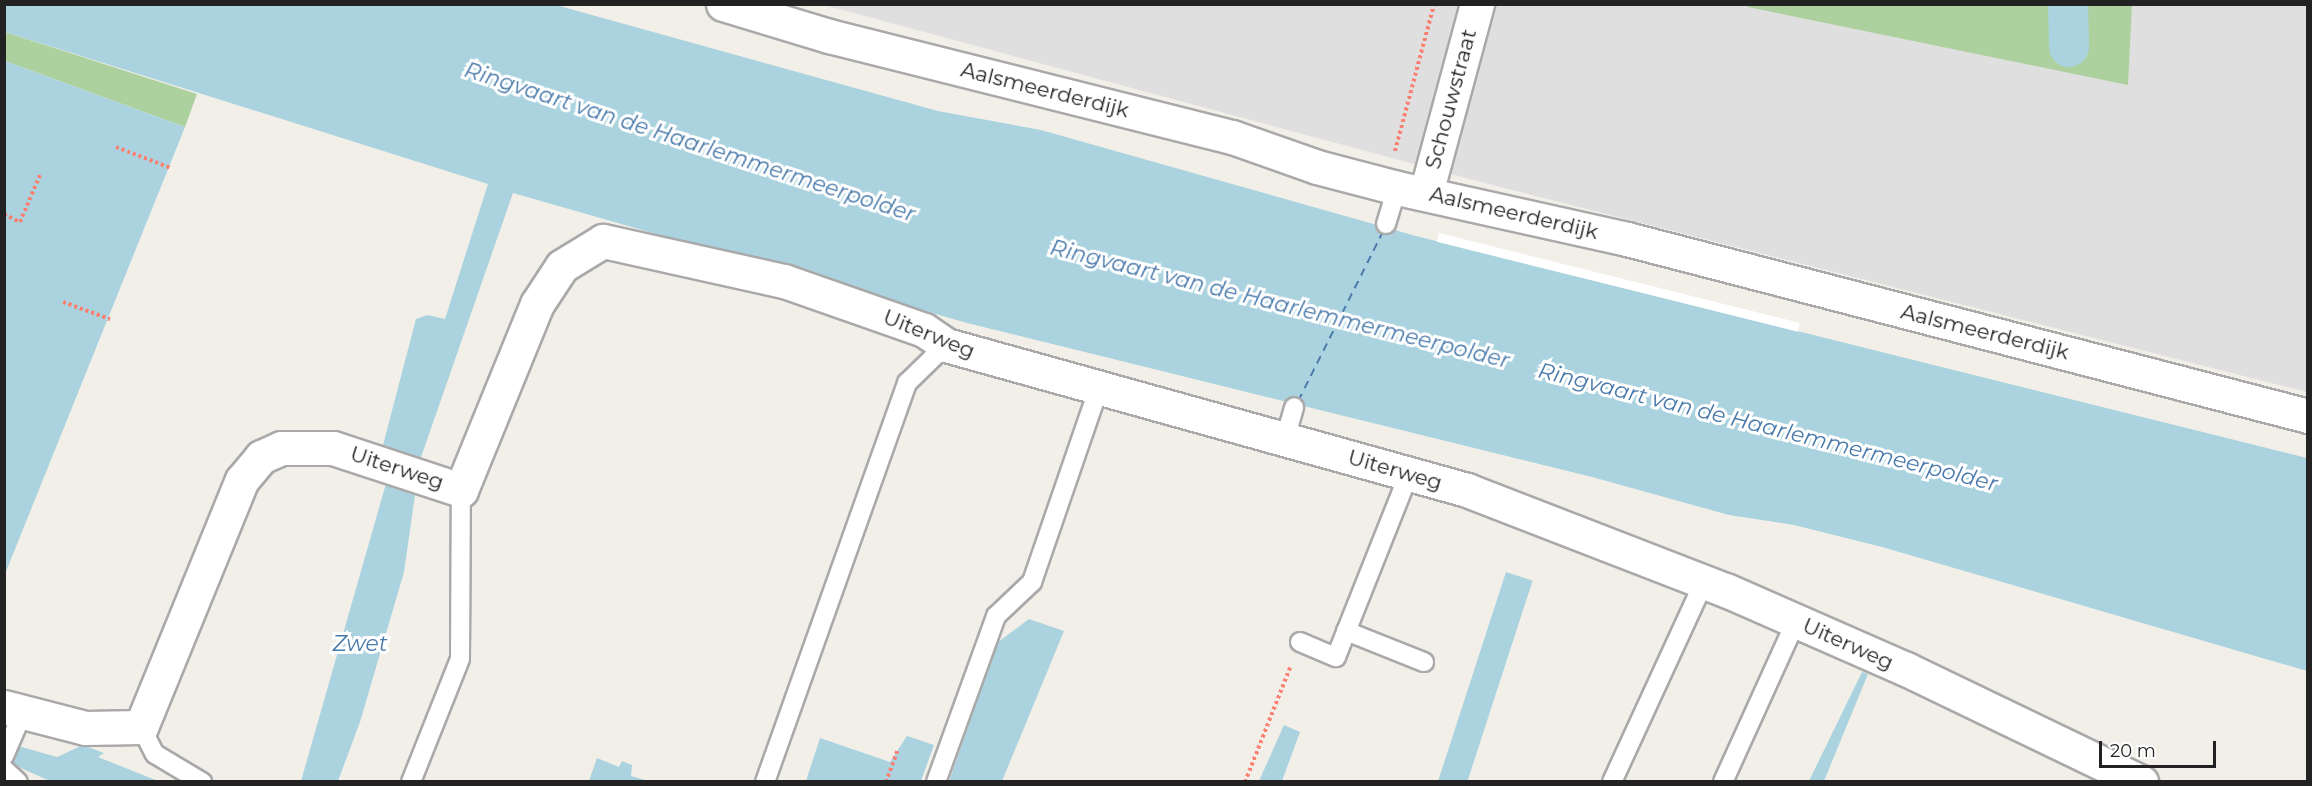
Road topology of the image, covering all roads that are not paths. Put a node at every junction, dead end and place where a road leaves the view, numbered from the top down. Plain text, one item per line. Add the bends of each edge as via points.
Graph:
1 (723, 4) edge
2 (1477, 4) edge
3 (1403, 188) junction
4 (1386, 224) dead end
5 (946, 345) junction
6 (1099, 387) junction
7 (1294, 407) dead end
8 (2307, 416) edge
9 (1285, 439) junction
10 (1409, 474) junction
11 (461, 490) junction
12 (1704, 582) junction
13 (1796, 621) junction
14 (1346, 630) junction
15 (1300, 642) road end
16 (1424, 662) dead end
17 (14, 718) edge
18 (141, 727) junction
19 (4, 756) edge
20 (4, 769) edge
21 (18, 782) edge
22 (202, 782) edge
23 (411, 782) edge
24 (765, 782) edge
25 (936, 782) edge
26 (1612, 782) edge
27 (1723, 782) edge
28 (2141, 782) edge

1 - 3 street, Aalsmeerderdijk via 829,36 1232,137 1317,166
2 - 3 street, Schouwstraat
3 - 4 lane
3 - 8 street, Aalsmeerderdijk via 1627,239
5 - 6 street, Uiterweg
5 - 11 street, Uiterweg via 924,330 784,281 603,241 562,266 537,304
5 - 24 lane via 907,383
6 - 9 street, Uiterweg
6 - 25 lane via 1032,582 996,616
7 - 9 lane
9 - 10 street, Uiterweg
10 - 12 street, Uiterweg via 1467,490
10 - 14 lane
11 - 18 street, Uiterweg via 374,459 308,446 281,448 261,457 242,480
11 - 23 lane via 460,659
12 - 13 street, Uiterweg
12 - 26 lane
13 - 27 lane
13 - 28 street, Uiterweg
14 - 15 lane via 1336,657
14 - 16 lane
17 - 18 street via 85,728
17 - 19 lane
18 - 22 lane via 155,754
20 - 21 lane

